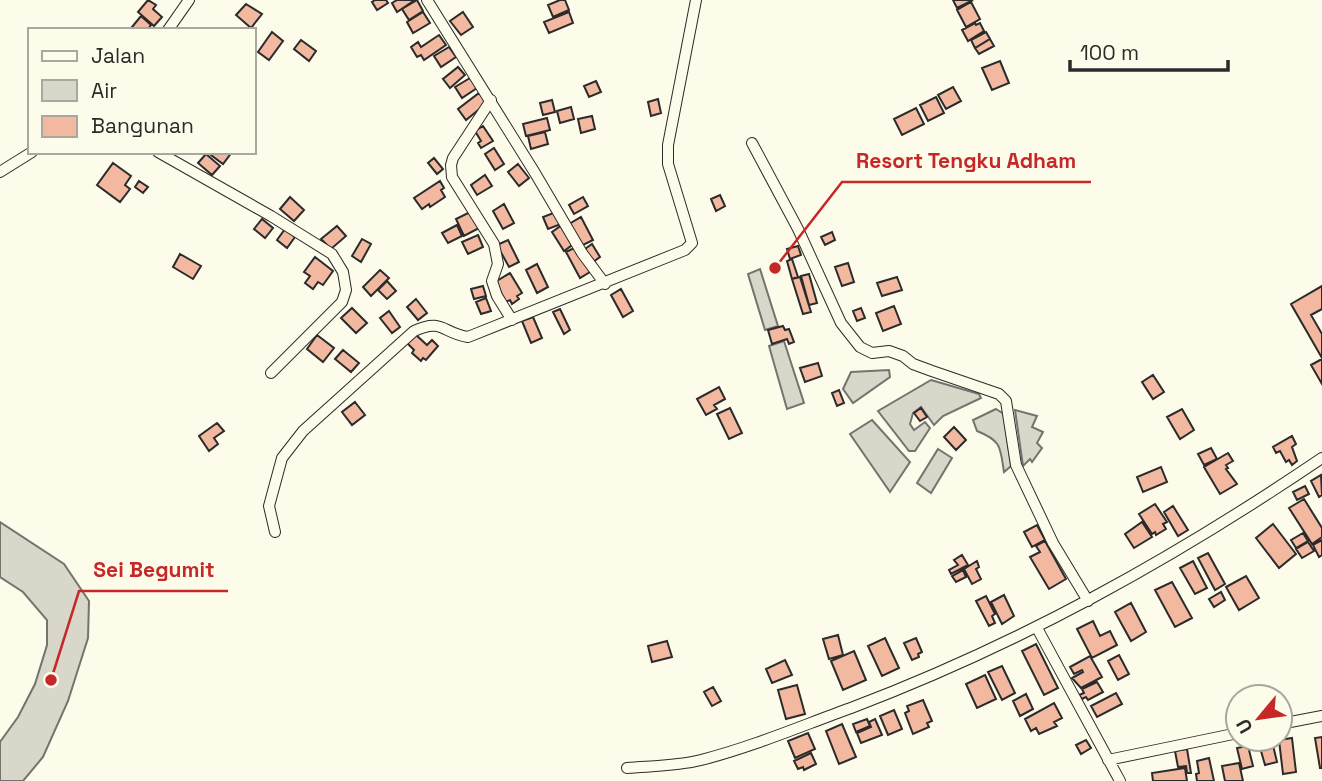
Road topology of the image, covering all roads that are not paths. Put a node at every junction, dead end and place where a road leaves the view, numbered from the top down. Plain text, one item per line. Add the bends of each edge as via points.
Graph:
1 (189, 0) edge
2 (427, 0) edge
3 (696, 0) edge
4 (169, 28) edge
5 (491, 100) junction
6 (752, 143) dead end
7 (29, 154) edge
8 (161, 154) edge
9 (0, 172) edge
10 (605, 284) junction
11 (512, 320) junction
12 (271, 373) dead end
13 (1322, 458) edge
14 (275, 532) dead end
15 (1088, 601) junction
16 (1037, 628) junction
17 (1322, 716) edge
18 (1294, 721) edge
19 (1224, 736) edge
20 (1108, 760) junction
21 (627, 768) dead end
22 (1120, 781) edge

1 - 4 street
2 - 5 street
3 - 10 street via 668,145 668,164 692,243
5 - 10 street
5 - 11 street via 453,158 451,171 494,244 498,264 492,281
6 - 15 street via 841,323 860,348 903,356 913,364 999,394 1006,401 1016,465 1053,543
7 - 9 street
8 - 12 street via 314,242 332,254 343,272 346,290 342,302
10 - 11 street
11 - 14 street via 468,337 437,325 414,331 303,431 282,458 269,506
13 - 15 street via 1262,499
15 - 16 street
16 - 20 street
16 - 21 street via 914,684 772,737 699,761
17 - 18 street
19 - 20 street
20 - 22 street

